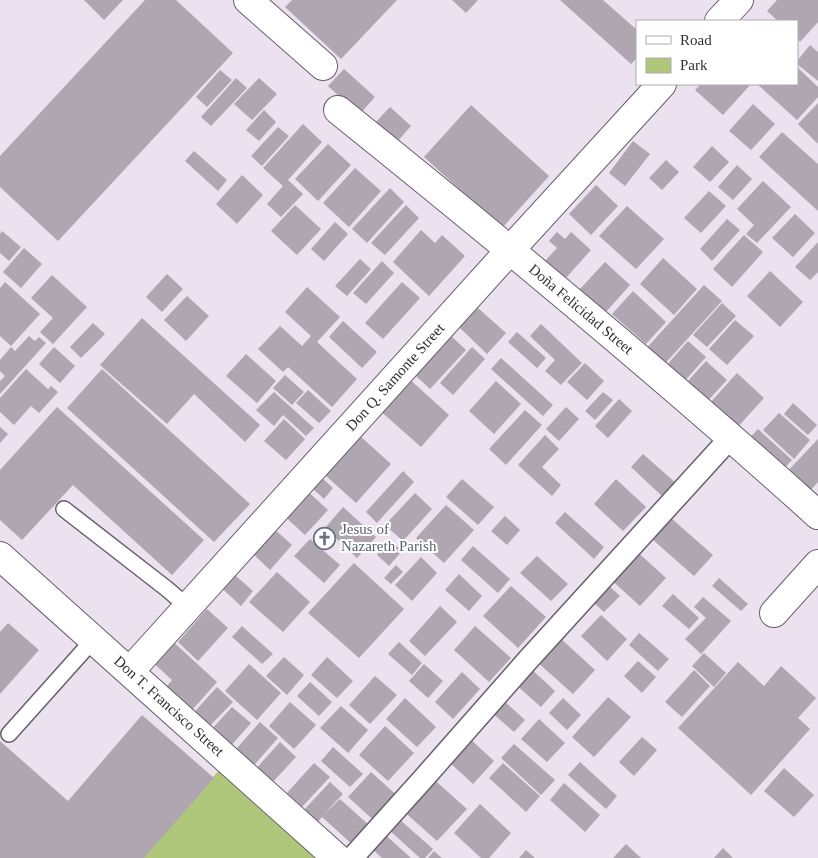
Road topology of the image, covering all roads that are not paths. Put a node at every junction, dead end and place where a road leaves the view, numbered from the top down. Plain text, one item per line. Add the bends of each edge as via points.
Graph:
1 (248, 0) edge
2 (739, 0) edge
3 (720, 20) edge
4 (323, 66) dead end
5 (661, 85) edge
6 (338, 110) dead end
7 (511, 249) junction
8 (731, 437) junction
9 (64, 509) dead end
10 (818, 515) edge
11 (0, 556) edge
12 (818, 564) edge
13 (188, 607) junction
14 (774, 613) dead end
15 (94, 639) junction
16 (130, 671) junction
17 (9, 734) dead end
18 (337, 858) edge
19 (352, 858) edge

1 - 4 street
2 - 3 street
5 - 7 street, Don Q. Samonte Street
6 - 7 street, Doña Felicidad Street
7 - 8 street, Doña Felicidad Street
7 - 13 street, Don Q. Samonte Street
8 - 10 street, Doña Felicidad Street
8 - 19 street
9 - 13 lane
11 - 15 street, Don T. Francisco Street
12 - 14 street
13 - 16 street, Don Q. Samonte Street
15 - 16 street, Don T. Francisco Street
15 - 17 lane
16 - 18 street, Don T. Francisco Street

